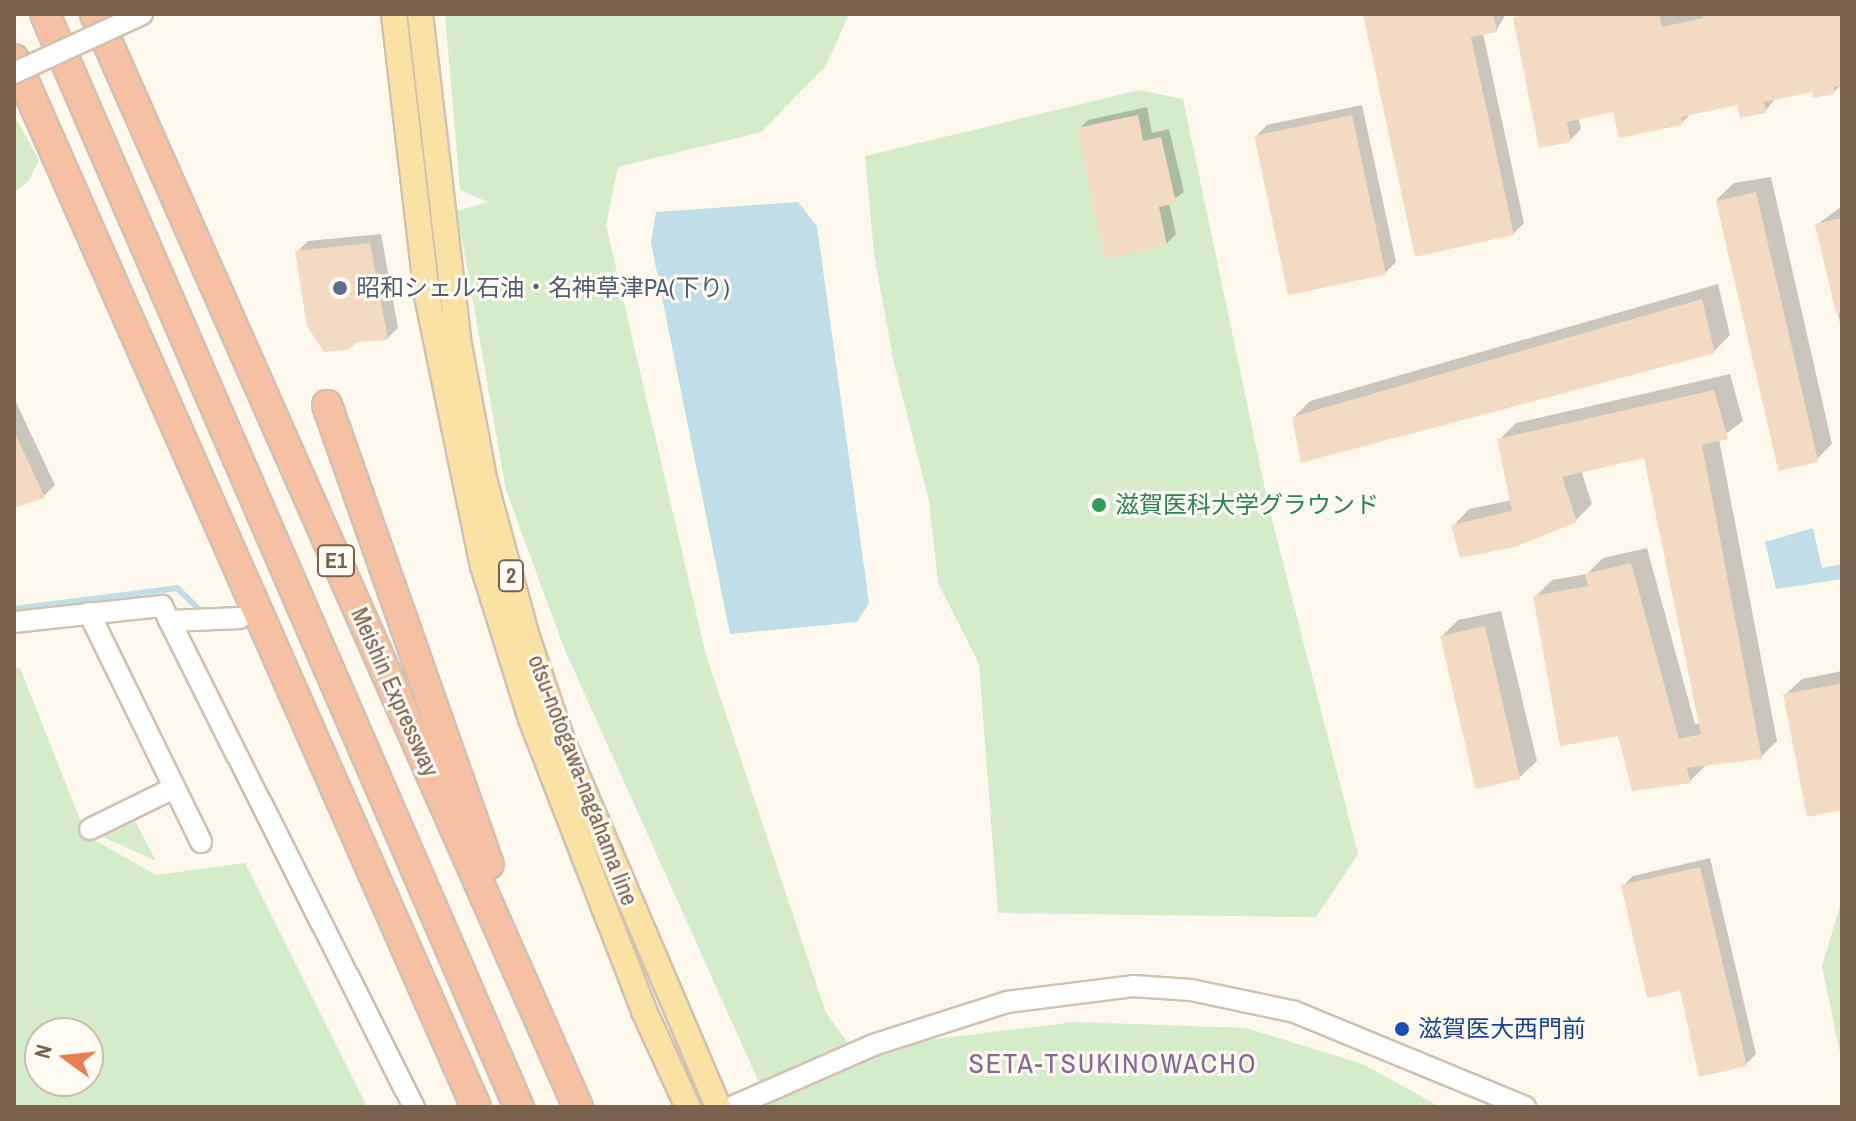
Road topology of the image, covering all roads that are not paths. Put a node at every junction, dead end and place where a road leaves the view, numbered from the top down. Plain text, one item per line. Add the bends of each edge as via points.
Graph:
1 (45, 14) edge
2 (95, 14) edge
3 (142, 14) edge
4 (394, 14) edge
5 (420, 14) edge
6 (14, 59) edge
7 (14, 73) edge
8 (327, 405) dead end
9 (89, 613) junction
10 (240, 618) dead end
11 (169, 621) junction
12 (14, 622) edge
13 (174, 788) junction
14 (90, 829) dead end
15 (201, 842) dead end
16 (549, 1039) junction
17 (414, 1107) edge
18 (476, 1107) edge
19 (519, 1107) edge
20 (578, 1107) edge
21 (688, 1107) edge
22 (718, 1107) edge
23 (732, 1107) edge
24 (1525, 1107) edge

1 - 19 highway, E1
2 - 16 highway, Meishin Expressway / E1
3 - 7 street, bridge
4 - 21 main road, otsu-notogawa-nagahama line / 2 via 427,296 483,566 531,719 644,1011
5 - 22 main road, otsu-notogawa-nagahama line / 2 via 459,345 500,536 563,743
6 - 18 highway
8 - 16 highway
9 - 11 street via 162,606
9 - 12 street
9 - 13 street
10 - 11 street
11 - 17 street
13 - 14 street
13 - 15 street
16 - 20 highway, Meishin Expressway / E1
23 - 24 street via 873,1045 1007,1002 1133,986 1191,990 1295,1012

